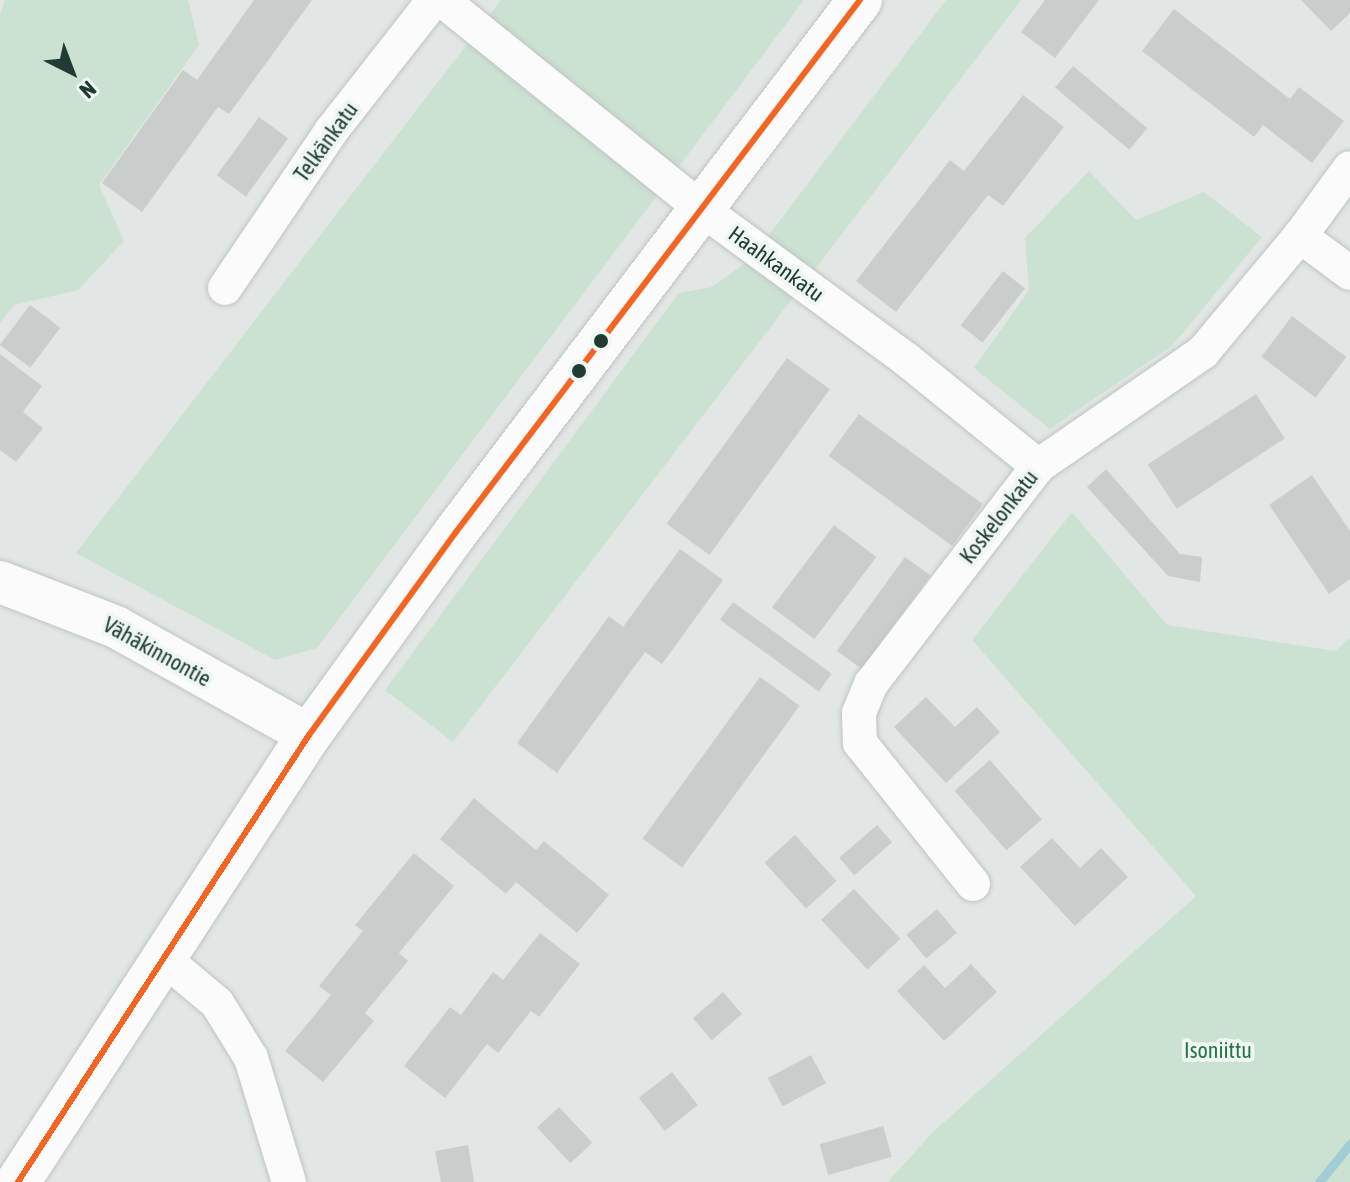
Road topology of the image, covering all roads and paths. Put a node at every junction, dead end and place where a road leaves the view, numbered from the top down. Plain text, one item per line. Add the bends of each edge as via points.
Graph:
1 (434, 0) edge
2 (442, 0) edge
3 (860, 0) edge
4 (1350, 168) edge
5 (703, 210) junction
6 (1300, 236) junction
7 (1350, 273) edge
8 (225, 288) dead end
9 (1038, 466) junction
10 (0, 582) edge
11 (309, 735) junction
12 (973, 884) dead end
13 (162, 957) junction
14 (18, 1182) edge
15 (289, 1182) edge

1 - 8 street, Telkänkatu via 332,130
2 - 5 street, Haahkankatu
3 - 5 main road
4 - 6 street, Koskelonkatu
5 - 9 street, Haahkankatu via 907,360
5 - 11 main road
6 - 7 street
6 - 9 street, Koskelonkatu via 1203,352
9 - 12 street, Koskelonkatu via 871,684 859,713 860,743 874,765
10 - 11 street, Vähäkinnontie via 116,627
11 - 13 main road
13 - 14 main road
13 - 15 street via 217,1003 251,1058

